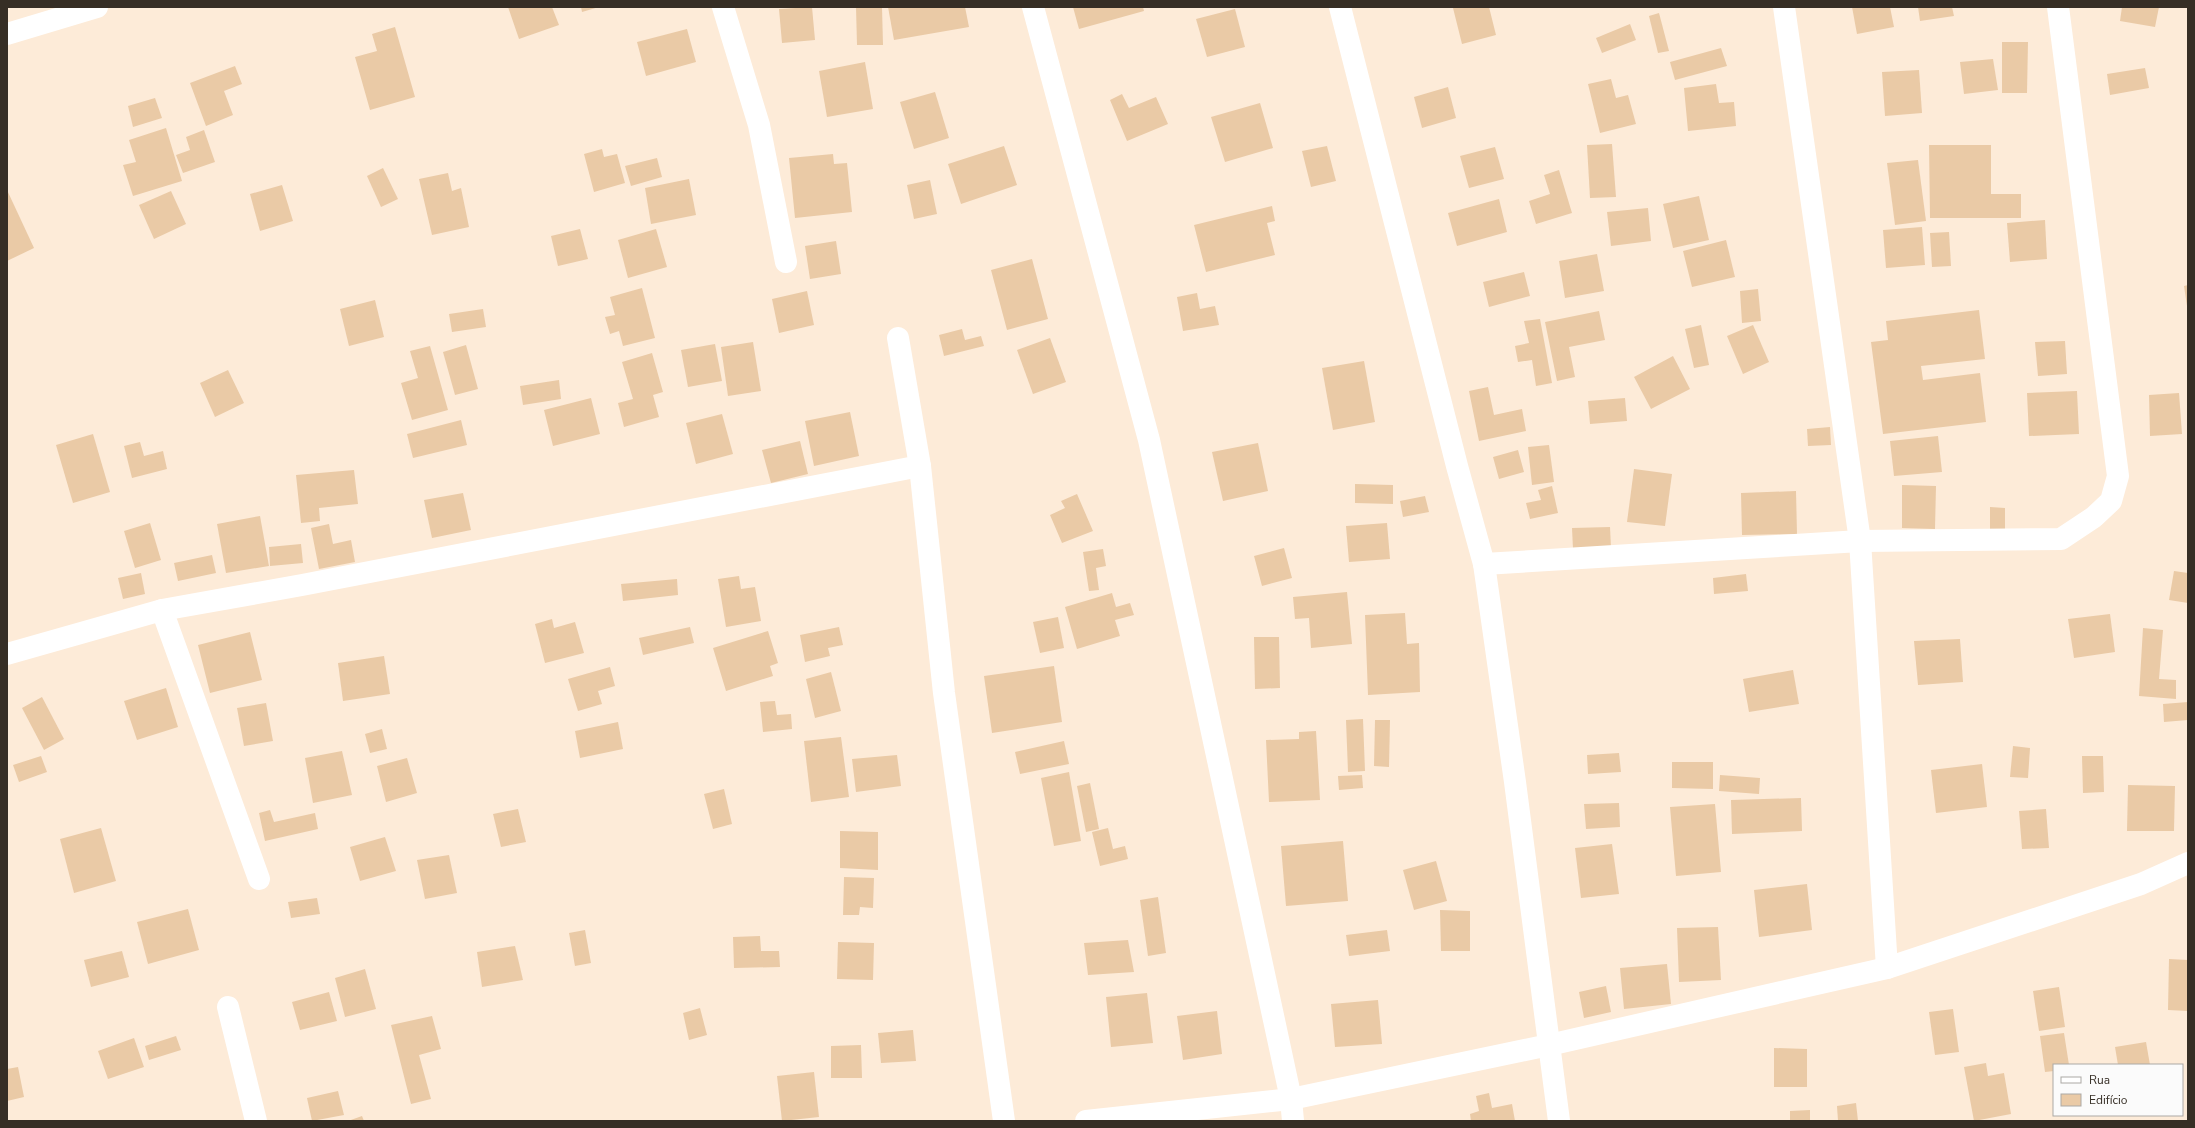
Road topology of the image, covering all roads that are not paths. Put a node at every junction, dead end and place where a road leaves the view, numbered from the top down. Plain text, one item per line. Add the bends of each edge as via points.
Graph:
1 (97, 7) edge
2 (723, 7) edge
3 (1033, 7) edge
4 (1340, 7) edge
5 (1784, 7) edge
6 (2058, 7) edge
7 (52, 14) edge
8 (7, 34) edge
9 (786, 262) dead end
10 (898, 338) dead end
11 (920, 466) junction
12 (1860, 541) junction
13 (1484, 564) junction
14 (162, 610) junction
15 (7, 654) edge
16 (2188, 863) edge
17 (259, 879) dead end
18 (1886, 968) junction
19 (228, 1008) dead end
20 (1549, 1045) junction
21 (1291, 1099) junction
22 (256, 1121) edge
23 (1004, 1121) edge
24 (1086, 1121) edge
25 (1293, 1121) edge
26 (1559, 1121) edge

1 - 7 street
2 - 9 street via 759,125
3 - 21 street via 1149,440
4 - 13 street via 1456,466
5 - 12 street
6 - 12 street via 2118,476 2111,501 2094,517 2061,538
7 - 8 street
10 - 11 street
11 - 14 street via 302,586
11 - 23 street via 944,693
12 - 13 street
12 - 18 street
13 - 20 street
14 - 15 street
14 - 17 street
16 - 18 street via 2141,884
18 - 20 street
19 - 22 street
20 - 21 street
20 - 26 street
21 - 24 street
21 - 25 street

